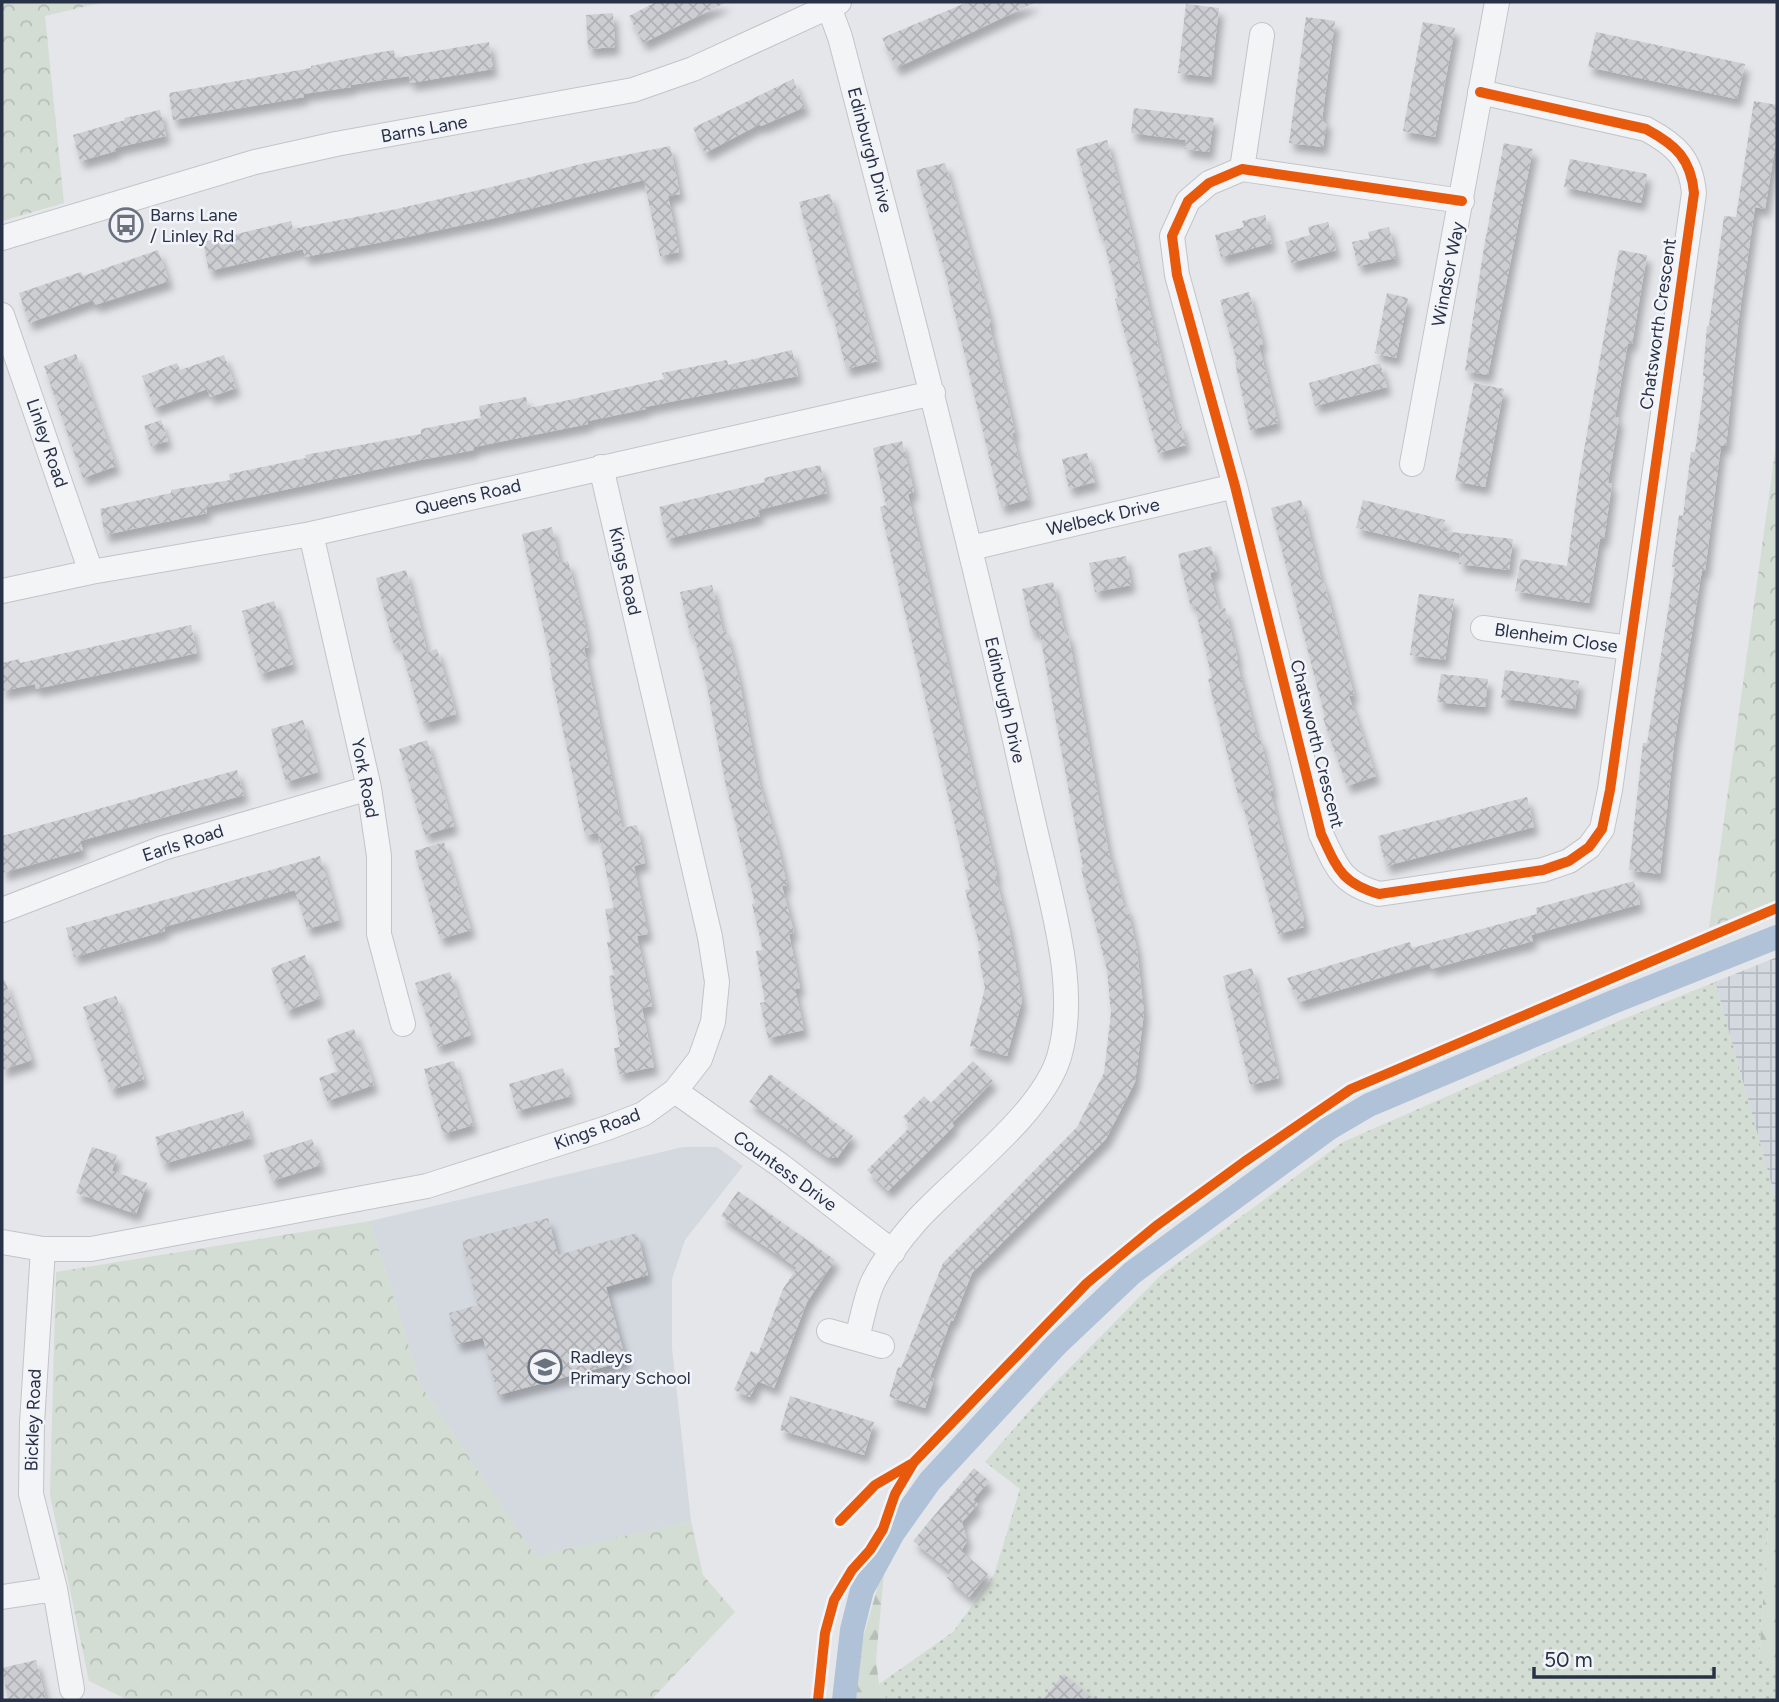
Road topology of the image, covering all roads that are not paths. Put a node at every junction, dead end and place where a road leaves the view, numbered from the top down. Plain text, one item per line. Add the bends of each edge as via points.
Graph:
1 (1497, 2) edge
2 (834, 4) edge
3 (1260, 34) dead end
4 (1480, 93) junction
5 (1242, 169) junction
6 (1462, 201) junction
7 (2, 238) edge
8 (2, 315) edge
9 (933, 393) junction
10 (1412, 464) dead end
11 (601, 467) junction
12 (1235, 486) junction
13 (311, 534) junction
14 (971, 548) junction
15 (91, 572) junction
16 (2, 591) edge
17 (1483, 628) dead end
18 (1629, 648) junction
19 (369, 788) junction
20 (2, 910) edge
21 (403, 1024) dead end
22 (675, 1091) junction
23 (2, 1242) edge
24 (43, 1249) junction
25 (894, 1252) junction
26 (829, 1331) dead end
27 (857, 1338) junction
28 (882, 1346) dead end
29 (55, 1589) junction
30 (2, 1597) edge
31 (72, 1689) dead end

1 - 4 street, Windsor Way
2 - 7 street, Barns Lane via 693,69 634,90 255,162
2 - 9 street, Edinburgh Drive
3 - 5 street
4 - 6 street, Windsor Way
4 - 18 street, Chatsworth Crescent via 1646,130 1674,148 1692,175 1694,193
5 - 6 street
5 - 12 street, Chatsworth Crescent via 1209,183 1188,201 1172,236 1177,275
6 - 10 street, Windsor Way
8 - 15 street, Linley Road
9 - 11 street, Queens Road
9 - 14 street, Edinburgh Drive
11 - 13 street, Queens Road
11 - 22 street, Kings Road via 718,982 713,1022 701,1059
12 - 14 street, Welbeck Drive
12 - 18 street, Chatsworth Crescent via 1321,834 1335,864 1357,887 1379,894 1543,870 1569,861 1589,847 1605,816
13 - 15 street, Queens Road
13 - 19 street, York Road
14 - 25 street, Edinburgh Drive via 1052,904 1065,976 1066,1021 1059,1060 1022,1117 916,1222
15 - 16 street, Queens Road
17 - 18 street, Blenheim Close
19 - 20 street, Earls Road via 163,848
19 - 21 street, York Road via 379,856 379,934
22 - 24 street, Kings Road via 643,1114 619,1124 427,1186 103,1247
22 - 25 street, Countess Drive
23 - 24 street, Kings Road
24 - 29 street, Bickley Road via 31,1494
25 - 27 street, Edinburgh Drive via 872,1284
26 - 27 street
27 - 28 street
29 - 30 street
29 - 31 street, Bickley Road

